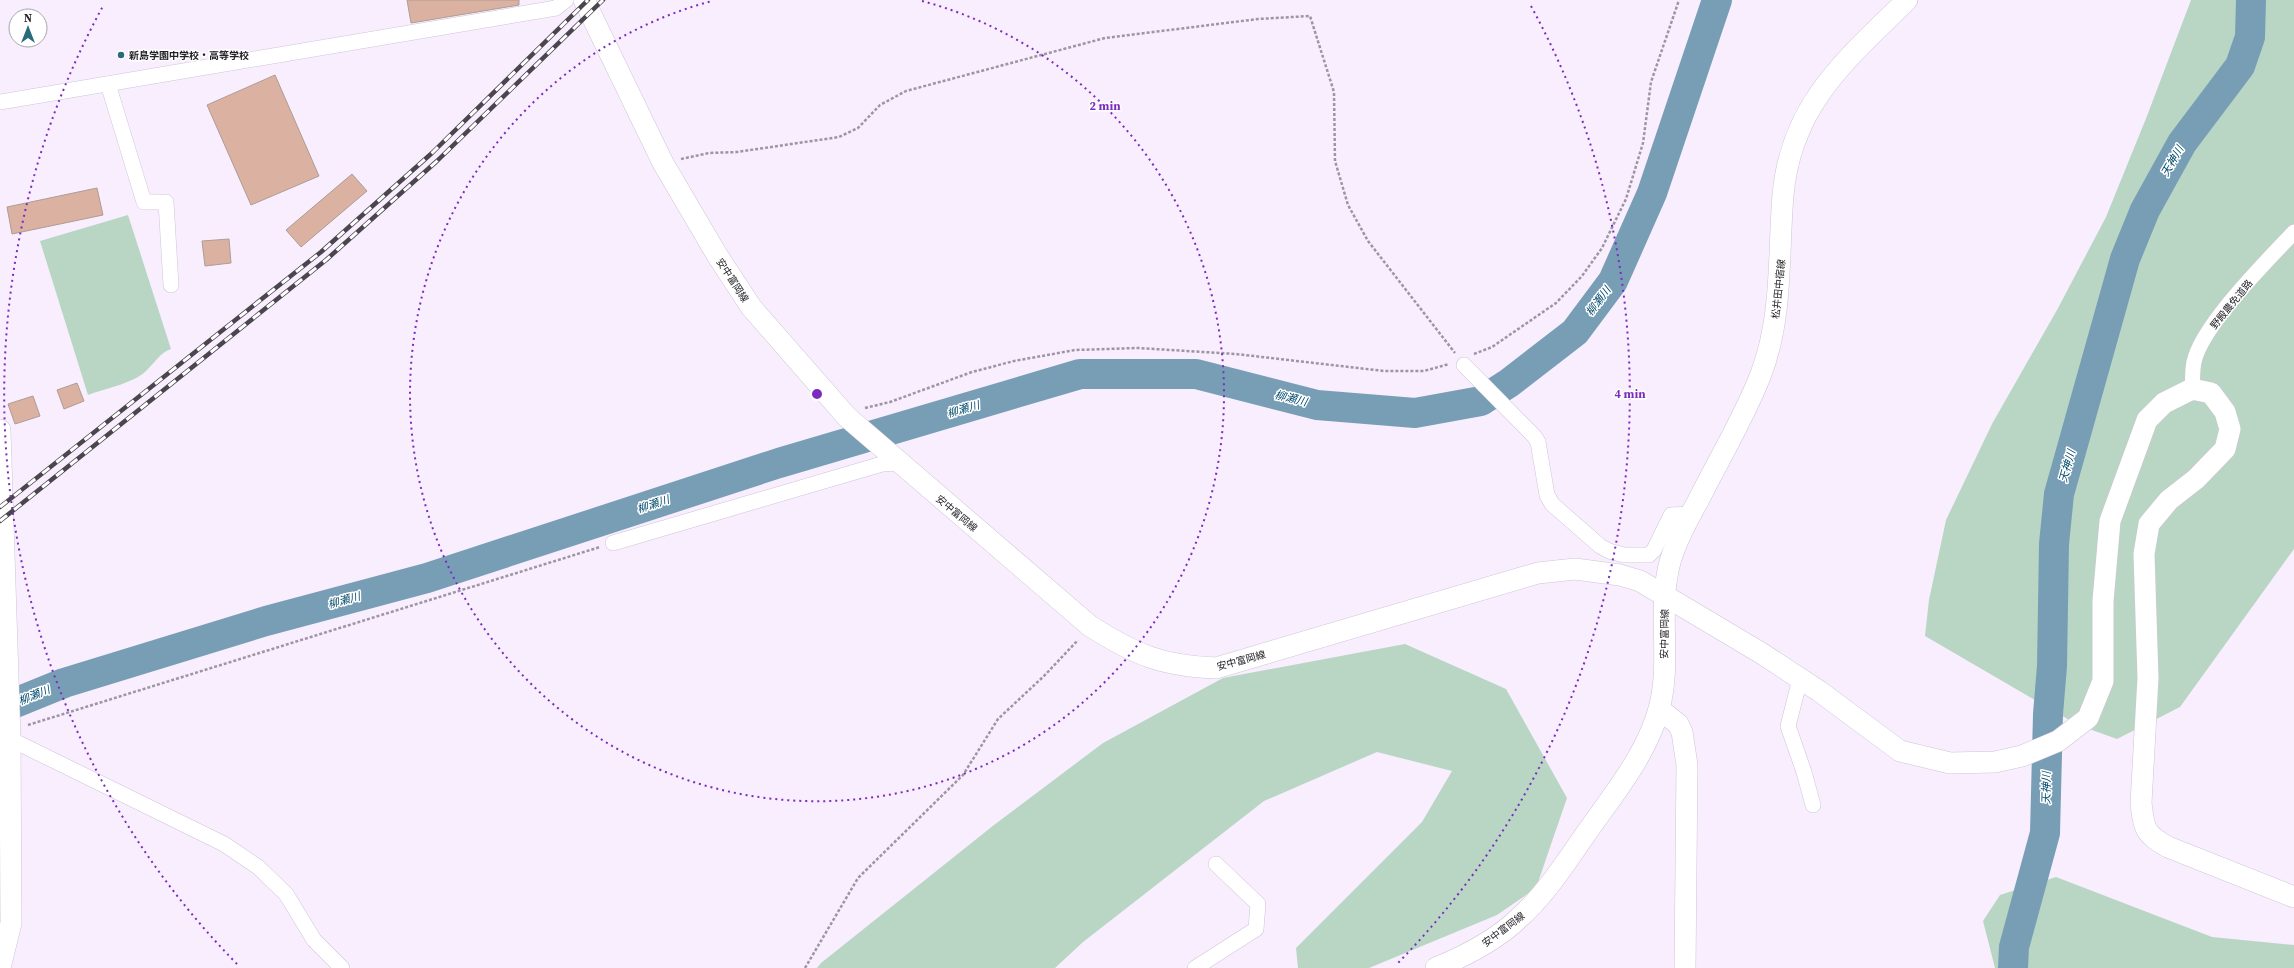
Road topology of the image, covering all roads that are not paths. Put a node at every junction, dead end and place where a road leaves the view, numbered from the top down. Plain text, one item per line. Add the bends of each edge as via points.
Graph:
1 (566, 0) edge
2 (584, 0) edge
3 (1907, 0) edge
4 (108, 84) junction
5 (0, 102) edge
6 (2294, 232) edge
7 (171, 285) dead end
8 (1462, 362) road end
9 (2192, 389) junction
10 (0, 430) edge
11 (896, 461) junction
12 (1691, 514) junction
13 (613, 543) road end
14 (1665, 597) junction
15 (1800, 679) junction
16 (1659, 708) junction
17 (9, 734) junction
18 (1813, 805) dead end
19 (1216, 864) dead end
20 (2294, 897) edge
21 (0, 968) edge
22 (342, 968) edge
23 (1195, 968) edge
24 (1436, 968) edge
25 (1685, 968) edge

1 - 4 street via 556,8
2 - 11 main road, 安中富岡線 via 663,163 751,307 844,414
3 - 12 main road, 松井田中宿線 via 1833,74 1814,100 1794,144 1784,193 1780,285 1769,348 1751,397
4 - 5 street
4 - 7 street via 144,202 166,202
6 - 9 street, 野殿農免道路 via 2243,287 2205,336 2194,362
8 - 12 street via 1538,442 1547,495 1552,504 1600,546 1624,555 1649,555 1654,550 1671,514
9 - 15 main road via 2164,403 2147,420 2110,521 2103,601 2103,682 2088,718 2058,741 2022,756 1994,762 1950,763 1900,751
9 - 20 main road via 2211,393 2225,412 2230,429 2225,449 2196,479 2170,500 2149,524 2144,554 2148,678 2141,803 2143,822 2151,837 2168,847
10 - 17 main road
11 - 13 street
11 - 14 main road, 安中富岡線 via 1090,626 1125,648 1151,659 1184,666 1216,668 1538,573 1575,569 1620,575 1640,581
12 - 14 main road, 松井田中宿線 via 1669,564
14 - 15 main road
14 - 16 main road, 安中富岡線 via 1664,676
15 - 18 street via 1788,726
16 - 24 main road, 安中富岡線 via 1649,734 1628,774 1543,895 1517,921 1487,943
16 - 25 main road via 1678,724 1682,732 1687,766
17 - 21 main road via 11,923
17 - 22 street via 224,844 258,867 286,894 314,940
19 - 23 street via 1258,904 1256,929

